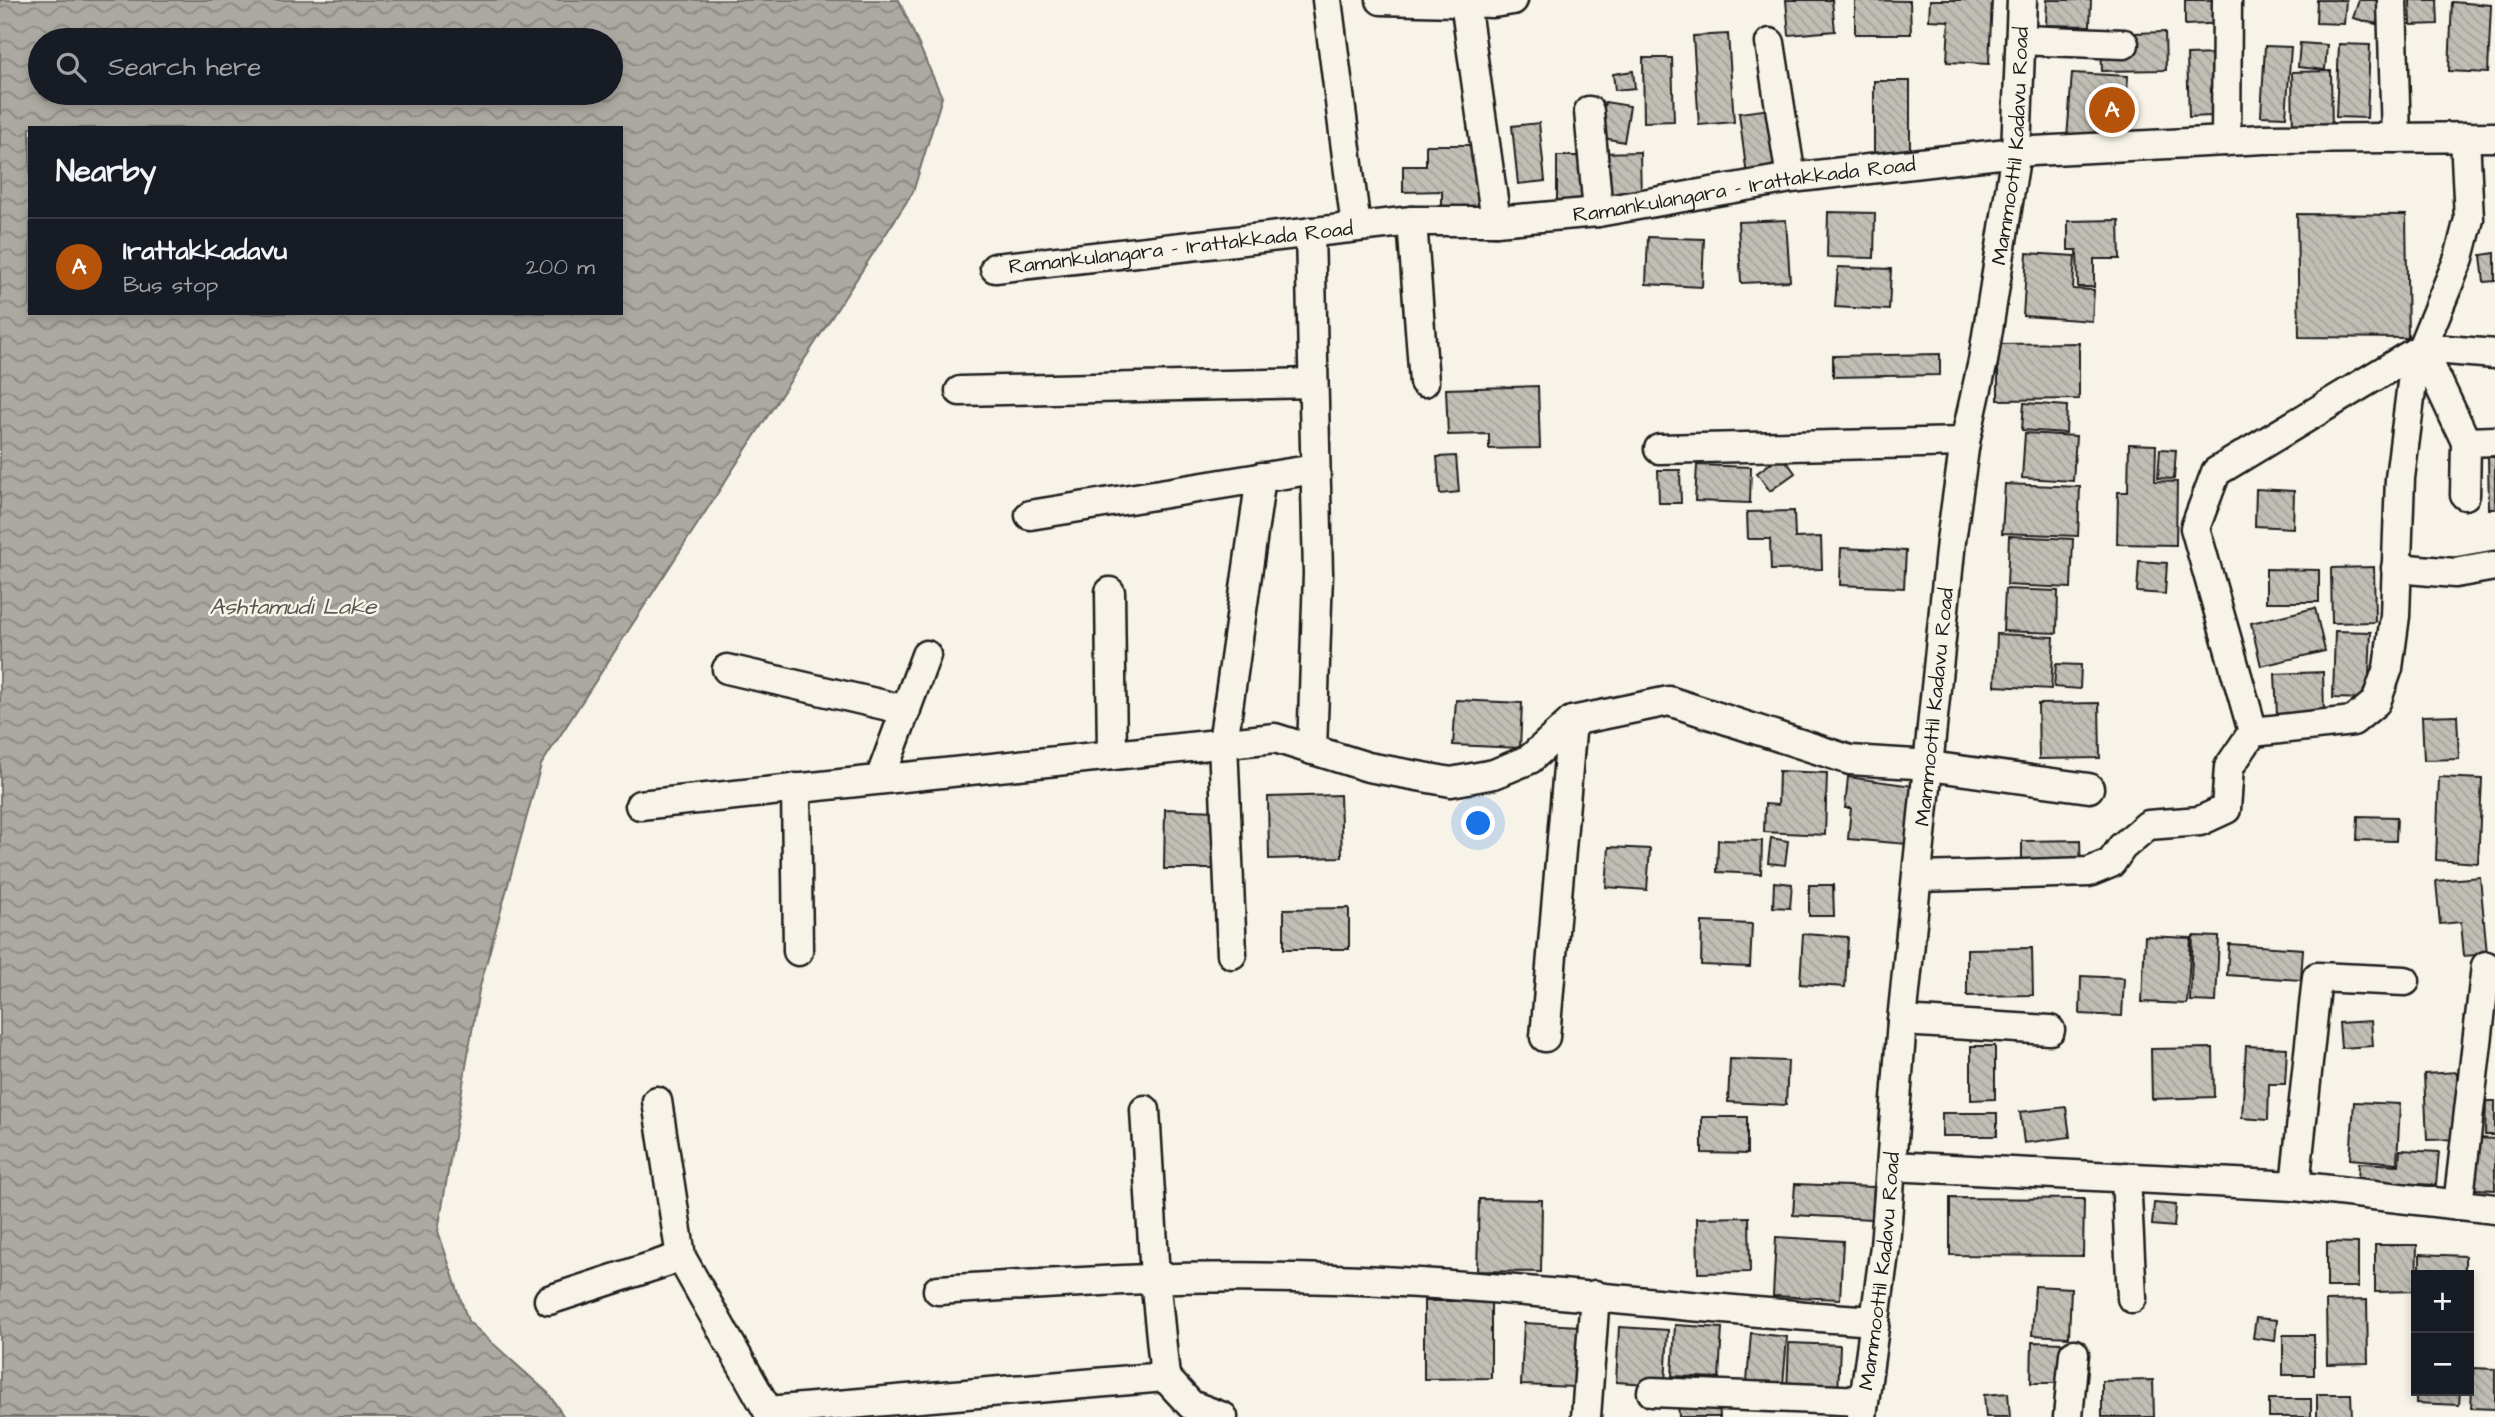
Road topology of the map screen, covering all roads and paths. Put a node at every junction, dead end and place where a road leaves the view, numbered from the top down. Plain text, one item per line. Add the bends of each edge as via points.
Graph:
1 (1327, 0) edge
2 (1381, 0) edge
3 (1416, 0) edge
4 (1513, 0) edge
5 (2022, 0) edge
6 (2227, 0) edge
7 (2392, 0) edge
8 (1465, 2) junction
9 (2021, 40) junction
10 (1770, 43) dead end
11 (2124, 44) dead end
12 (1589, 111) dead end
13 (2465, 137) junction
14 (2495, 137) edge
15 (2396, 138) junction
16 (2226, 141) junction
17 (2016, 152) junction
18 (1791, 178) junction
19 (1598, 212) junction
20 (1412, 221) junction
21 (1496, 221) junction
22 (1356, 227) junction
23 (1310, 232) junction
24 (995, 268) dead end
25 (2422, 348) junction
26 (2495, 354) edge
27 (1424, 382) dead end
28 (1313, 383) junction
29 (960, 391) dead end
30 (2495, 441) edge
31 (1965, 442) junction
32 (2466, 442) junction
33 (1660, 449) dead end
34 (1315, 468) junction
35 (1261, 477) junction
36 (2465, 495) dead end
37 (1030, 515) dead end
38 (2495, 566) edge
39 (2396, 568) junction
40 (1110, 592) dead end
41 (926, 655) dead end
42 (727, 669) dead end
43 (906, 710) junction
44 (1572, 721) junction
45 (2253, 732) junction
46 (1223, 743) junction
47 (1312, 750) junction
48 (1112, 755) junction
49 (1928, 766) junction
50 (880, 779) junction
51 (796, 788) junction
52 (2089, 788) dead end
53 (640, 805) dead end
54 (1919, 877) junction
55 (798, 951) dead end
56 (1232, 954) dead end
57 (2486, 966) dead end
58 (2404, 981) dead end
59 (1902, 1021) junction
60 (2050, 1030) dead end
61 (1545, 1037) dead end
62 (657, 1101) dead end
63 (1145, 1110) dead end
64 (1891, 1166) junction
65 (2126, 1177) junction
66 (2295, 1186) junction
67 (2458, 1205) junction
68 (2495, 1209) edge
69 (681, 1257) junction
70 (1155, 1278) junction
71 (938, 1290) dead end
72 (1595, 1295) junction
73 (2132, 1298) dead end
74 (549, 1300) dead end
75 (1875, 1321) junction
76 (2074, 1354) dead end
77 (1165, 1377) junction
78 (1652, 1392) dead end
79 (1863, 1409) edge
80 (1223, 1417) edge
81 (1586, 1417) edge
82 (2068, 1417) edge

1 - 22 street
2 - 3 street
3 - 8 street
4 - 8 street
5 - 9 street, Mammoottil Kadavu Road
6 - 16 street
7 - 15 street
8 - 21 street
9 - 11 street
9 - 17 street, Mammoottil Kadavu Road
10 - 18 street
12 - 19 street
13 - 14 street, Ramankulangara - Irattakkada Road
13 - 15 street, Ramankulangara - Irattakkada Road
13 - 25 street via 2469,219 2459,258
15 - 16 street, Ramankulangara - Irattakkada Road
16 - 17 street, Ramankulangara - Irattakkada Road
17 - 18 street, Ramankulangara - Irattakkada Road
17 - 31 street, Mammoottil Kadavu Road via 1983,361
18 - 19 street, Ramankulangara - Irattakkada Road
19 - 21 street, Ramankulangara - Irattakkada Road
20 - 21 street, Ramankulangara - Irattakkada Road
20 - 22 street, Ramankulangara - Irattakkada Road
20 - 27 street
22 - 23 street, Ramankulangara - Irattakkada Road
23 - 24 street, Ramankulangara - Irattakkada Road
23 - 28 street
25 - 26 street
25 - 32 street
25 - 39 street via 2414,367 2400,478
25 - 45 street via 2216,472 2195,528
28 - 29 street
28 - 34 street
30 - 32 street
31 - 33 street
31 - 49 street, Mammoottil Kadavu Road
32 - 36 street
34 - 35 street
34 - 47 street via 1318,574
35 - 37 street
35 - 46 street
38 - 39 street via 2455,573
39 - 45 street via 2388,668 2376,702 2353,721
40 - 48 street
41 - 43 street
42 - 43 street
43 - 50 street
44 - 47 street via 1530,759 1494,774 1451,782 1368,767
44 - 49 street via 1669,701 1850,760
44 - 61 street
45 - 54 street via 2230,767 2226,809 2200,821 2148,825 2122,846 2111,863 2089,873
46 - 47 street via 1275,738
46 - 48 street
46 - 56 street
48 - 50 street
49 - 52 street
49 - 54 street, Mammoottil Kadavu Road
50 - 51 street
51 - 53 street
51 - 55 street
54 - 59 street, Mammoottil Kadavu Road
57 - 67 street
58 - 66 street via 2316,977
59 - 60 street
59 - 64 street, Mammoottil Kadavu Road
62 - 69 street
63 - 70 street
64 - 65 street
64 - 75 street, Mammoottil Kadavu Road
65 - 66 street
65 - 73 street
66 - 67 street
67 - 68 street
69 - 74 street
69 - 77 street via 768,1411
70 - 71 street
70 - 72 street via 1307,1278
70 - 77 street
72 - 75 street via 1708,1310
72 - 81 street
75 - 79 street, Mammoottil Kadavu Road
76 - 82 street
77 - 80 street via 1191,1405
78 - 79 street

